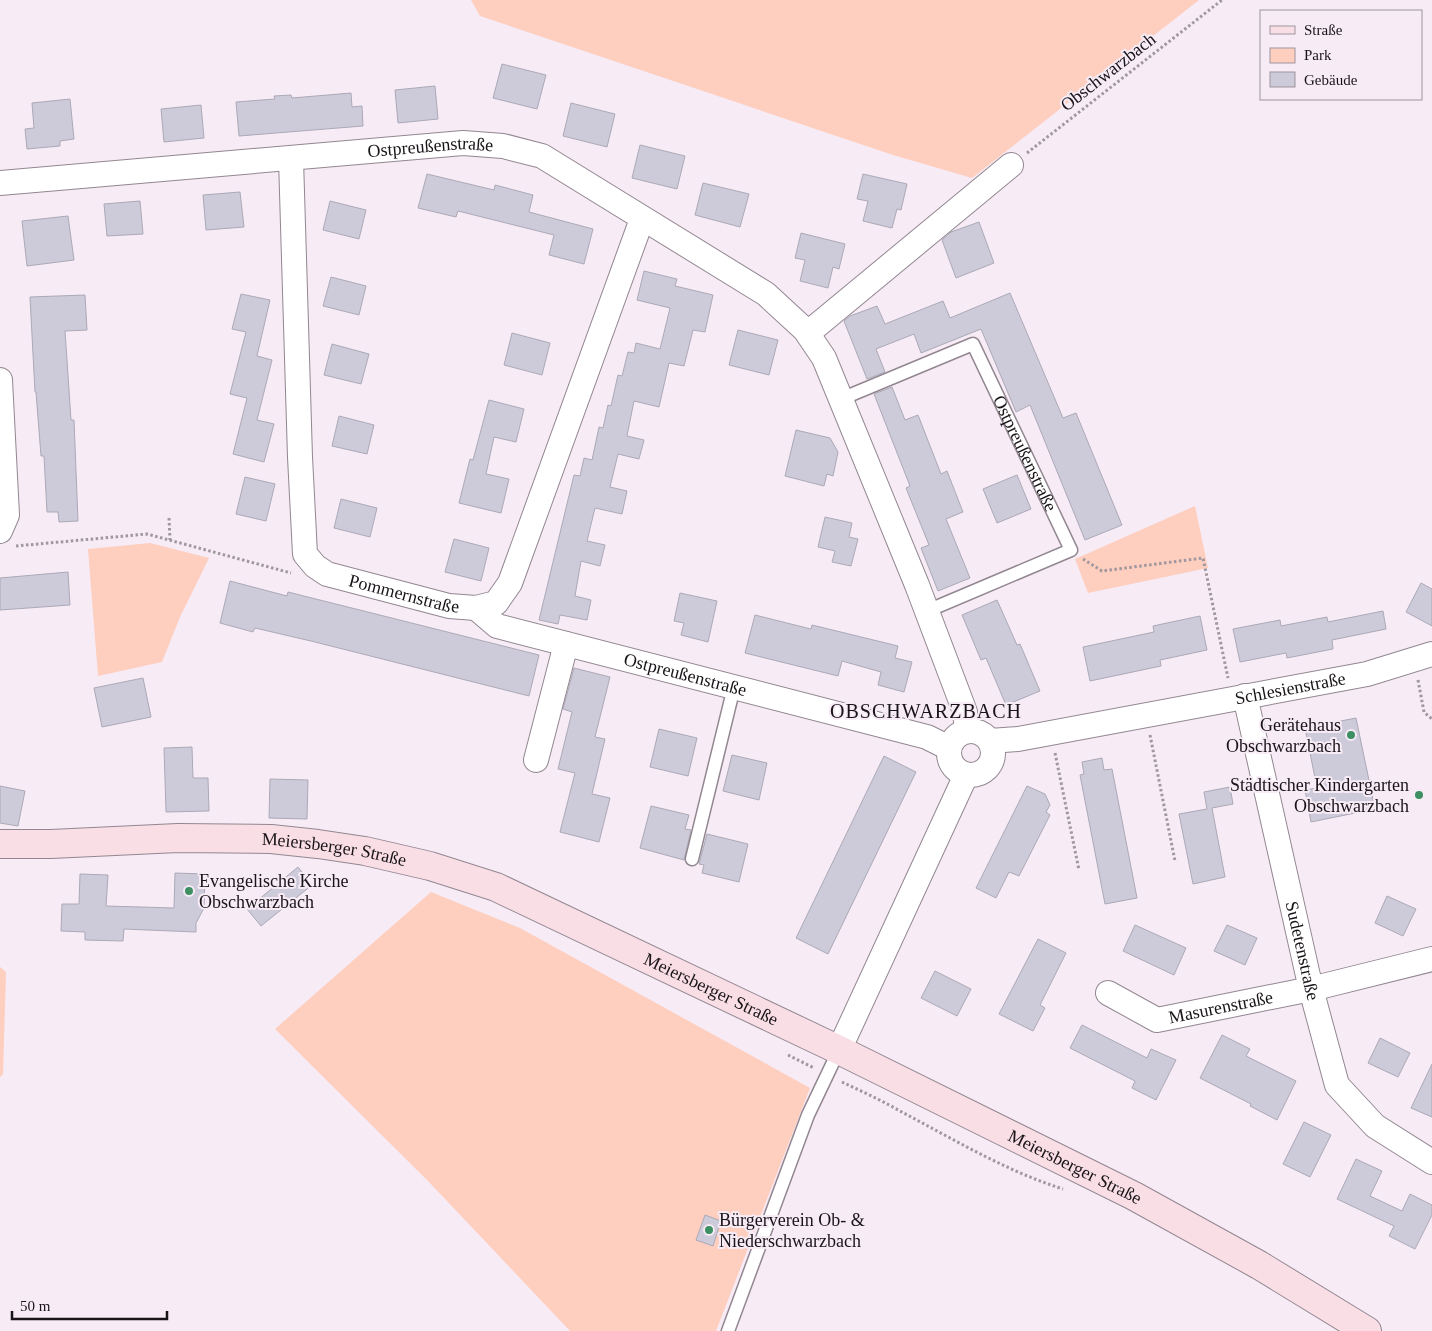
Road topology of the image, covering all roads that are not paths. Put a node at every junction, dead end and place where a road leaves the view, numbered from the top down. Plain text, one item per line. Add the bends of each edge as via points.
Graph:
1 (291, 159) junction
2 (1011, 165) road end
3 (0, 183) edge
4 (642, 219) junction
5 (808, 334) junction
6 (0, 380) edge
7 (841, 399) junction
8 (5, 539) edge
9 (476, 608) junction
10 (927, 611) junction
11 (566, 644) junction
12 (1423, 657) edge
13 (734, 687) junction
14 (1238, 697) junction
15 (967, 731) junction
16 (990, 740) junction
17 (949, 748) junction
18 (536, 760) dead end
19 (966, 775) junction
20 (0, 844) edge
21 (692, 859) dead end
22 (1432, 959) edge
23 (1311, 989) junction
24 (1108, 993) dead end
25 (839, 1050) junction
26 (1432, 1162) edge
27 (728, 1331) edge
28 (1367, 1331) edge

1 - 3 street, Ostpreußenstraße
1 - 4 street, Ostpreußenstraße via 463,143 503,146 542,156
1 - 9 street, Pommernstraße via 305,554 327,574 450,606
2 - 5 street
4 - 5 street, Ostpreußenstraße via 766,294
4 - 9 street, Pommernstraße via 510,583 496,602
5 - 7 street, Ostpreußenstraße via 824,358
6 - 8 street via 7,515
7 - 10 street, Ostpreußenstraße
7 - 10 lane, Ostpreußenstraße via 973,344 1071,550
9 - 11 street, Ostpreußenstraße via 497,626
10 - 15 street, Ostpreußenstraße via 965,712
11 - 13 street, Ostpreußenstraße
11 - 18 street
12 - 14 street, Schlesienstraße via 1367,674
13 - 17 street, Ostpreußenstraße via 927,737
13 - 21 lane
14 - 16 street, Schlesienstraße via 1018,739
14 - 23 street, Sudetenstraße
15 - 16 street via 976,730
15 - 17 street via 952,739
16 - 19 street via 994,758 990,766 984,772
17 - 19 street via 952,765
19 - 25 street
20 - 25 main road, Meiersberger Straße via 178,838 271,840 366,851 430,866 496,887
22 - 23 street, Masurenstraße
23 - 24 street, Masurenstraße via 1157,1020
23 - 26 street, Sudetenstraße via 1337,1085 1375,1126
25 - 27 lane via 808,1115
25 - 28 main road, Meiersberger Straße via 1134,1196 1259,1265

